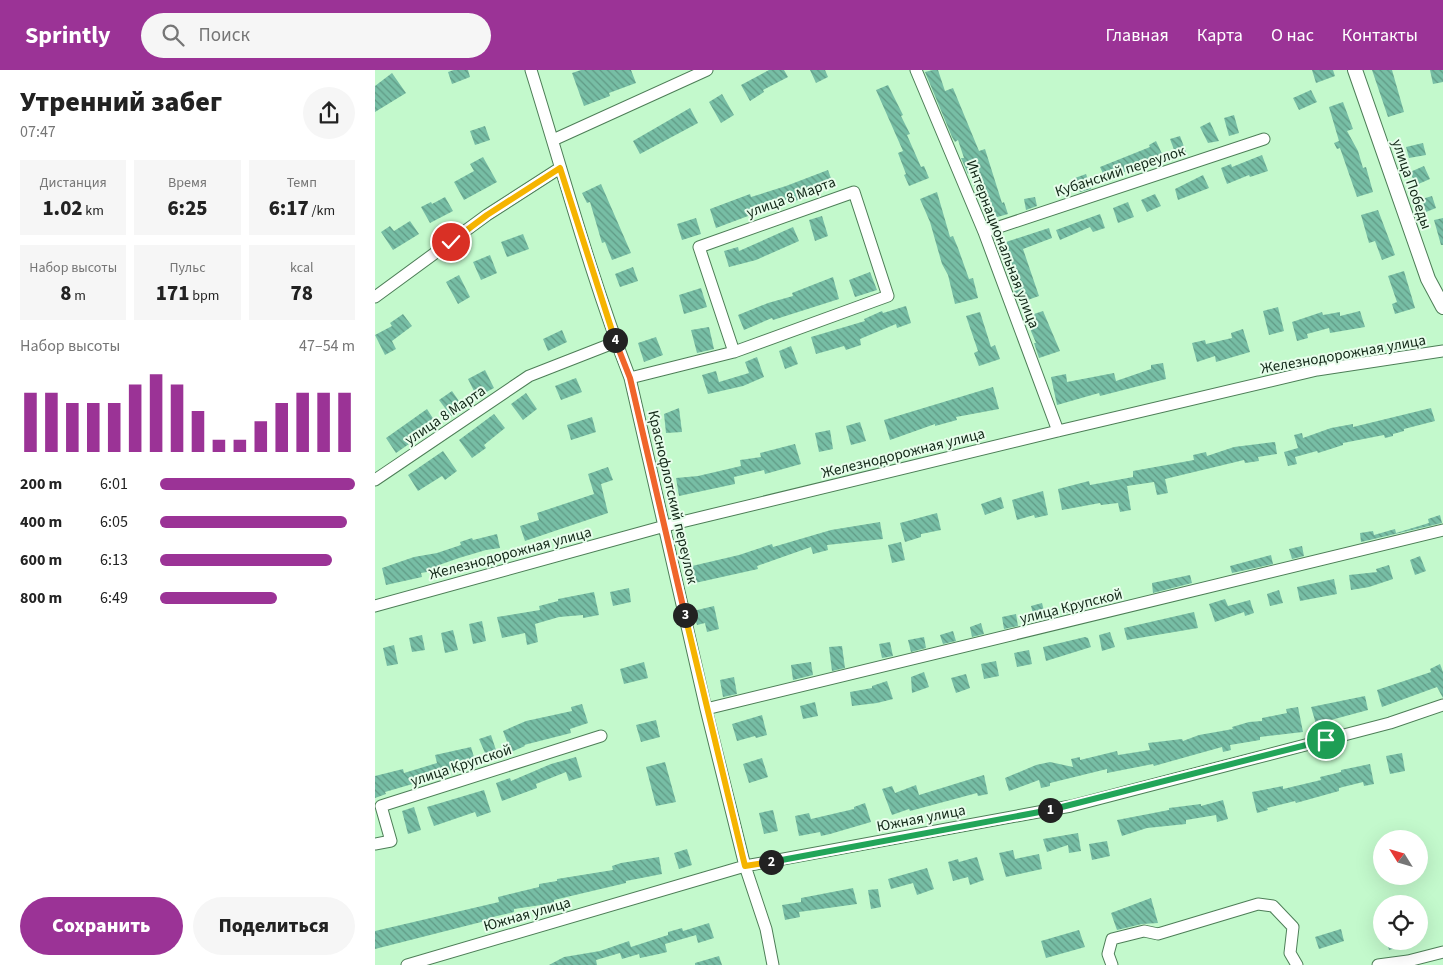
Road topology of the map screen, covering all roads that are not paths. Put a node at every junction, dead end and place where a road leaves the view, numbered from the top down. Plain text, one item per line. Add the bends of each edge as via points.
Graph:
1 (531, 70) edge
2 (707, 70) edge
3 (916, 70) edge
4 (1355, 70) edge
5 (1264, 139) dead end
6 (553, 140) junction
7 (560, 168) junction
8 (984, 232) junction
9 (375, 297) edge
10 (1443, 307) edge
11 (616, 342) junction
12 (1443, 351) edge
13 (734, 352) junction
14 (630, 378) junction
15 (1058, 431) junction
16 (375, 480) edge
17 (665, 526) junction
18 (1443, 530) edge
19 (375, 606) edge
20 (1443, 705) edge
21 (706, 709) junction
22 (601, 736) dead end
23 (375, 844) edge
24 (745, 866) junction
25 (1443, 952) edge
26 (407, 965) edge
27 (773, 965) edge
28 (1112, 965) edge
29 (1297, 965) edge
30 (1379, 965) edge

1 - 6 street, Краснофлотский переулок
2 - 6 street
3 - 8 street, Интернациональная улица
4 - 10 street, улица Победы via 1428,279
5 - 8 street, Кубанский переулок
6 - 7 street, Краснофлотский переулок
7 - 9 street via 487,215
7 - 11 street, Краснофлотский переулок
8 - 15 street, Интернациональная улица
11 - 14 street, Краснофлотский переулок
11 - 16 street, улица 8 Марта via 529,376
12 - 15 street, Железнодорожная улица via 1317,370
13 - 13 street, улица 8 Марта via 699,247 854,192 888,296
13 - 14 street, улица 8 Марта
14 - 17 street, Краснофлотский переулок
15 - 17 street, Железнодорожная улица
17 - 19 street, Железнодорожная улица
17 - 21 street, Краснофлотский переулок
18 - 21 street, улица Крупской
20 - 24 street, Южная улица via 1389,723 1071,806
21 - 24 street, Краснофлотский переулок
22 - 23 street, улица Крупской via 381,806 391,841
24 - 26 street, Южная улица
24 - 27 street, Краснофлотский переулок via 766,929
25 - 30 street
28 - 29 street via 1107,954 1113,939 1143,931 1158,934 1258,904 1273,906 1293,927 1291,953

